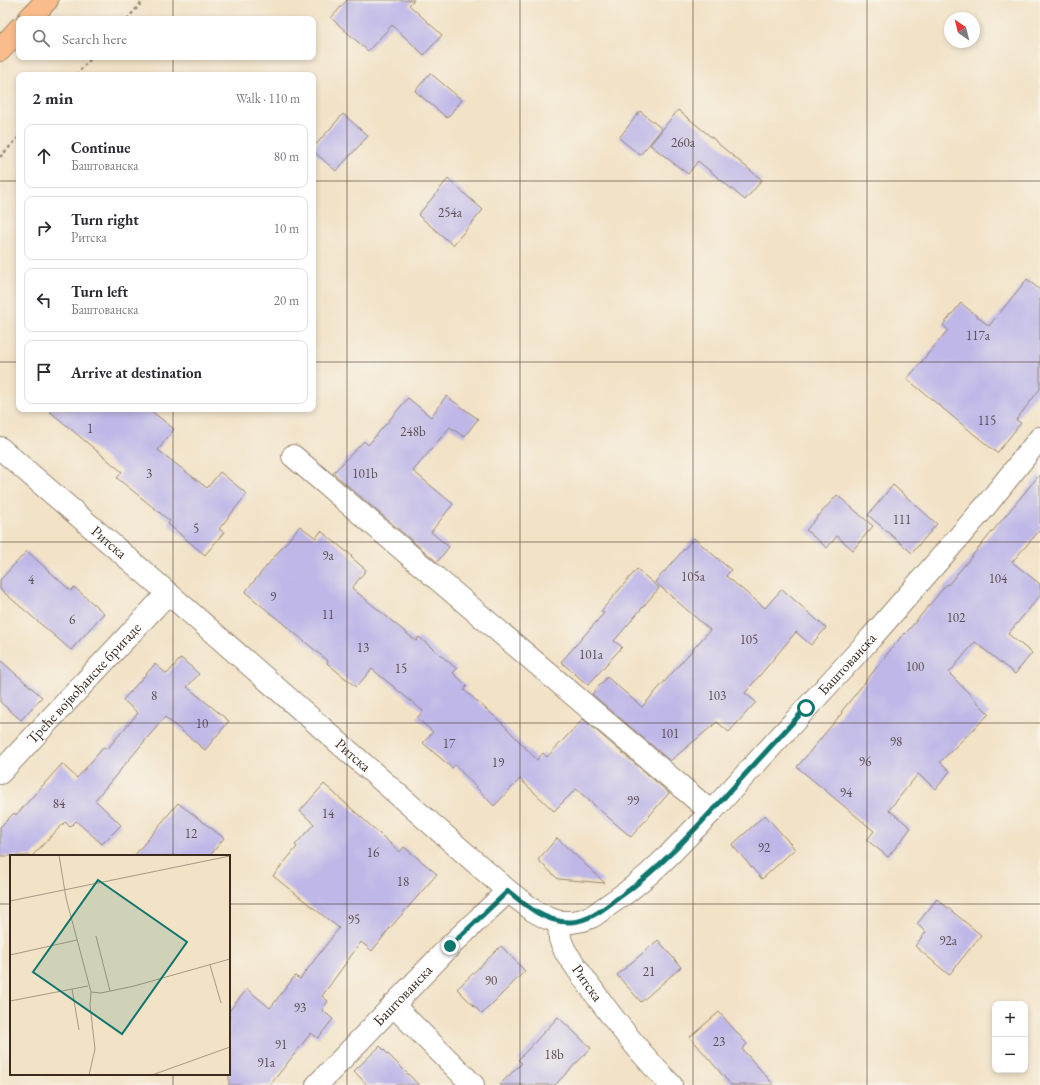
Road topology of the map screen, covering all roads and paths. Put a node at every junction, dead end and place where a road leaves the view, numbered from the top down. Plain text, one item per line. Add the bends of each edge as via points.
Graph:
1 (47, 0) edge
2 (144, 0) edge
3 (32, 16) edge
4 (130, 16) edge
5 (16, 33) edge
6 (0, 50) edge
7 (89, 60) edge
8 (79, 72) edge
9 (16, 140) edge
10 (0, 157) edge
11 (1040, 438) edge
12 (0, 448) edge
13 (293, 456) dead end
14 (168, 593) junction
15 (0, 773) edge
16 (711, 812) junction
17 (508, 891) junction
18 (559, 922) junction
19 (393, 1005) junction
20 (317, 1085) edge
21 (472, 1085) edge
22 (671, 1085) edge

1 - 3 main road
2 - 4 path
5 - 6 main road
7 - 8 path
9 - 10 path
11 - 16 street, Баштованска via 984,508 870,639
12 - 14 street, Ритска
13 - 16 street
14 - 15 street, Треће војвођанске бригаде
14 - 17 street, Ритска
16 - 18 street, Баштованска via 628,892 594,916 578,921
17 - 18 street, Ритска via 534,911
17 - 19 street, Баштованска
18 - 22 street, Ритска via 560,939 565,951 622,1031
19 - 20 street, Баштованска
19 - 21 street

